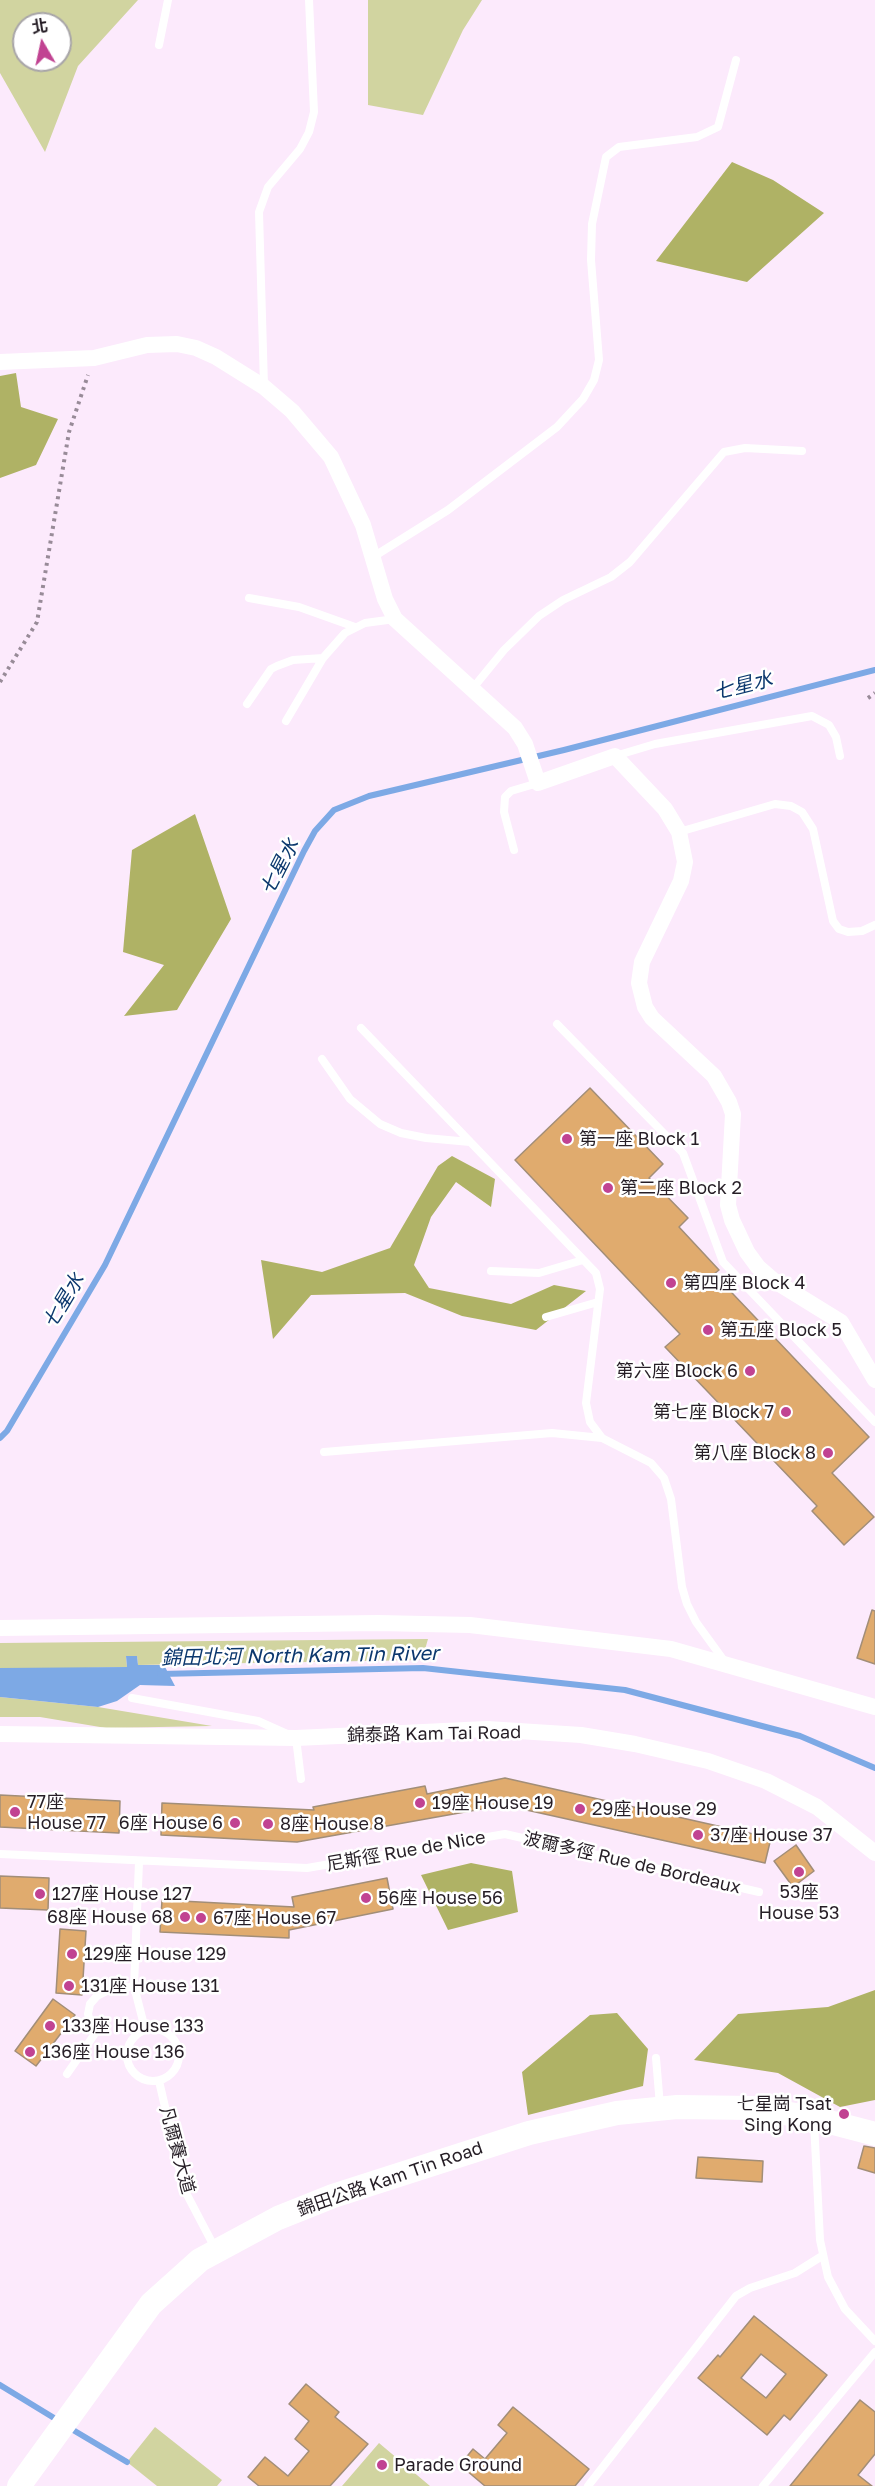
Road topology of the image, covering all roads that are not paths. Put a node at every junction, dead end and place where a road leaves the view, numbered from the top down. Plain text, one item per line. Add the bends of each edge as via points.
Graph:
1 (168, 0) edge
2 (309, 0) edge
3 (159, 45) dead end
4 (736, 60) dead end
5 (0, 362) edge
6 (264, 387) junction
7 (802, 451) dead end
8 (373, 557) junction
9 (249, 598) dead end
10 (395, 619) junction
11 (355, 627) junction
12 (323, 658) junction
13 (473, 688) junction
14 (247, 704) dead end
15 (286, 721) dead end
16 (615, 756) junction
17 (840, 756) dead end
18 (538, 783) junction
19 (679, 832) junction
20 (514, 850) dead end
21 (875, 925) edge
22 (557, 1024) dead end
23 (361, 1028) dead end
24 (322, 1059) dead end
25 (471, 1143) junction
26 (583, 1260) junction
27 (491, 1271) dead end
28 (598, 1302) junction
29 (546, 1317) dead end
30 (875, 1380) edge
31 (875, 1422) edge
32 (602, 1438) junction
33 (324, 1452) dead end
34 (0, 1628) edge
35 (727, 1665) junction
36 (132, 1698) dead end
37 (875, 1707) edge
38 (0, 1734) edge
39 (296, 1738) junction
40 (301, 1779) dead end
41 (505, 1834) joint
42 (875, 1853) edge
43 (0, 1854) edge
44 (140, 1862) junction
45 (759, 1892) dead end
46 (134, 1986) junction
47 (145, 2030) junction
48 (656, 2058) dead end
49 (67, 2074) dead end
50 (159, 2081) junction
51 (660, 2108) junction
52 (814, 2118) junction
53 (875, 2134) edge
54 (216, 2250) junction
55 (822, 2256) junction
56 (875, 2342) edge
57 (875, 2352) edge
58 (19, 2486) edge
59 (588, 2486) edge
60 (763, 2486) edge

1 - 3 lane
2 - 6 lane via 314,112 304,141 268,187 260,212
4 - 8 lane via 718,127 697,137 619,147 606,157 592,224 598,360 594,381 583,399 557,428 448,510
5 - 6 street via 94,358 147,345 177,344 216,357
6 - 8 street via 331,457 363,525
7 - 13 lane via 745,448 724,452 630,562 611,577 539,616
8 - 10 street
9 - 11 lane via 299,608
10 - 11 lane
10 - 13 street
11 - 12 lane
12 - 14 lane via 293,660 271,669
12 - 15 lane
13 - 18 street via 516,728
16 - 17 lane via 655,744 812,716 829,724
16 - 18 street
16 - 19 street via 665,809
18 - 20 lane via 511,791 504,799
19 - 21 lane via 774,804 802,812 813,829 833,921 848,932
19 - 30 street via 685,853 681,881 642,962 640,993 652,1018 714,1077 729,1102 733,1114 728,1204 747,1252 773,1280 841,1322
22 - 31 lane via 682,1153 723,1262
23 - 25 lane
24 - 25 lane via 351,1099 380,1124 401,1133
25 - 26 lane
26 - 27 lane via 539,1273
26 - 28 lane via 596,1273
28 - 29 lane
28 - 32 lane via 586,1403 590,1422
32 - 33 lane via 552,1433
32 - 35 lane via 651,1463 664,1478 671,1499 687,1604
34 - 35 street via 470,1625 671,1649
35 - 37 street
36 - 39 lane via 258,1721
38 - 39 street, 錦泰路 Kam Tai Road
39 - 40 lane
39 - 42 street, 錦泰路 Kam Tai Road via 487,1729 581,1735 635,1744 708,1761 792,1793
41 - 44 lane, 尼斯徑 Rue de Nice via 307,1868
41 - 45 lane, 波爾多徑 Rue de Bordeaux
43 - 44 lane, 尼斯徑 Rue de Nice
44 - 46 lane
46 - 47 lane
46 - 49 lane via 107,1991 90,2004 88,2014 94,2035
47 - 50 lane via 131,2040 126,2057 134,2073
47 - 50 lane via 154,2028 170,2034 179,2048 178,2065
48 - 51 lane
50 - 54 lane, 凡爾賽大道 via 184,2189
51 - 52 main road, 錦田公路 Kam Tin Road via 754,2108
51 - 54 main road, 錦田公路 Kam Tin Road via 591,2117 529,2133 305,2207
52 - 53 main road, 錦田公路 Kam Tin Road
52 - 55 lane
54 - 58 main road, 錦田公路 Kam Tin Road via 184,2272 151,2304
55 - 56 lane via 835,2293
55 - 59 lane via 784,2278 736,2296
57 - 60 lane

